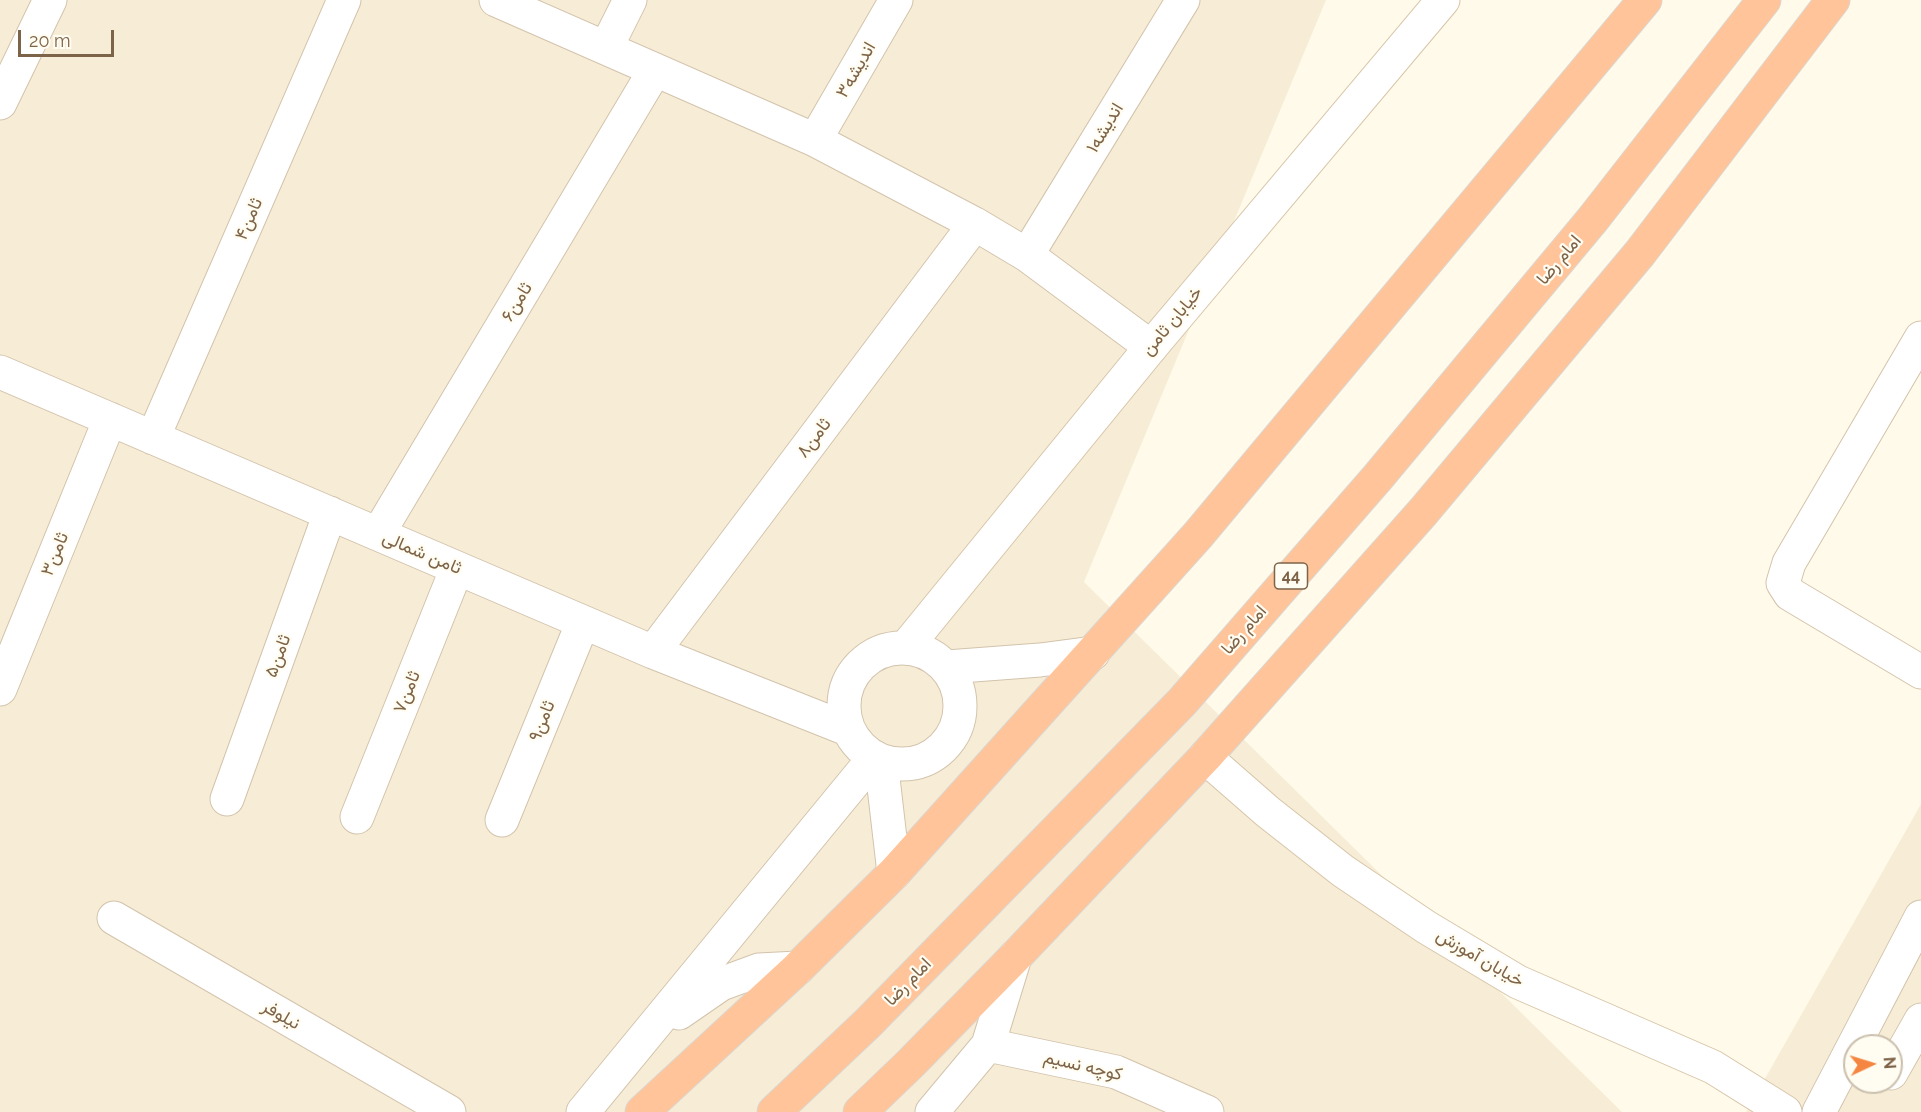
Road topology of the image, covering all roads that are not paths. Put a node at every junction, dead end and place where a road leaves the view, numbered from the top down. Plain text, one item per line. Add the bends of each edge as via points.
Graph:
1 (50, 0) edge
2 (344, 0) edge
3 (496, 0) edge
4 (630, 0) edge
5 (896, 0) edge
6 (1183, 0) edge
7 (1443, 0) edge
8 (1645, 0) edge
9 (1764, 0) edge
10 (1833, 0) edge
11 (606, 48) junction
12 (655, 70) junction
13 (0, 103) edge
14 (815, 140) junction
15 (975, 224) junction
16 (1027, 255) junction
17 (1921, 338) edge
18 (1151, 347) junction
19 (0, 372) edge
20 (110, 419) junction
21 (153, 438) junction
22 (330, 513) junction
23 (378, 534) junction
24 (457, 568) junction
25 (583, 622) junction
26 (907, 646) junction
27 (653, 652) junction
28 (1092, 653) junction
29 (947, 667) junction
30 (1921, 672) edge
31 (0, 689) edge
32 (847, 729) junction
33 (1205, 757) junction
34 (877, 760) junction
35 (227, 799) dead end
36 (357, 817) dead end
37 (502, 820) dead end
38 (894, 873) junction
39 (1921, 917) edge
40 (114, 918) dead end
41 (1015, 957) junction
42 (798, 968) junction
43 (1921, 1020) edge
44 (640, 1040) junction
45 (988, 1046) junction
46 (1903, 1052) edge
47 (449, 1112) edge
48 (583, 1112) edge
49 (642, 1112) edge
50 (774, 1112) edge
51 (860, 1112) edge
52 (932, 1112) edge
53 (1208, 1112) edge
54 (1785, 1112) edge
55 (1820, 1112) edge

1 - 13 street
2 - 21 street, ثامن۴
3 - 11 street
4 - 11 street
5 - 14 street, اندیشه۳
6 - 16 street, اندیشه۱
7 - 18 street, خیابان ثامن
8 - 28 highway via 1198,535
9 - 50 highway, امام رضا / 44 via 1593,219 1378,477 1182,702 868,1023
10 - 33 highway via 1640,253 1423,512
11 - 12 street
12 - 14 street
12 - 23 street, ثامن۶
14 - 15 street
15 - 16 street
15 - 27 street, ثامن۸
16 - 18 street
17 - 30 street via 1789,563 1784,583 1790,594
18 - 26 street, خیابان ثامن
19 - 20 street, ثامن شمالی
20 - 21 street, ثامن شمالی
20 - 31 street, ثامن۳
21 - 22 street, ثامن شمالی
22 - 23 street, ثامن شمالی
22 - 35 street, ثامن۵
23 - 24 street, ثامن شمالی
24 - 25 street, ثامن شمالی
24 - 36 street, ثامن۷
25 - 27 street, ثامن شمالی
25 - 37 street, ثامن۹
26 - 29 street via 929,652
26 - 32 street via 883,649 862,662 848,681 843,705
27 - 32 street, ثامن شمالی
28 - 29 street
28 - 38 highway
29 - 34 street via 960,695 958,726 940,752 912,764
32 - 34 street via 858,746
33 - 41 highway
33 - 54 street, خیابان آموزش via 1343,871 1426,927 1518,982 1713,1067
34 - 38 street
34 - 44 street
38 - 42 highway
39 - 55 street
40 - 47 street, نیلوفر
41 - 45 street
41 - 51 highway
42 - 44 street via 759,970 721,984
42 - 49 highway
43 - 46 street
44 - 48 street
45 - 52 street
45 - 53 street, کوچه نسیم via 1116,1072

